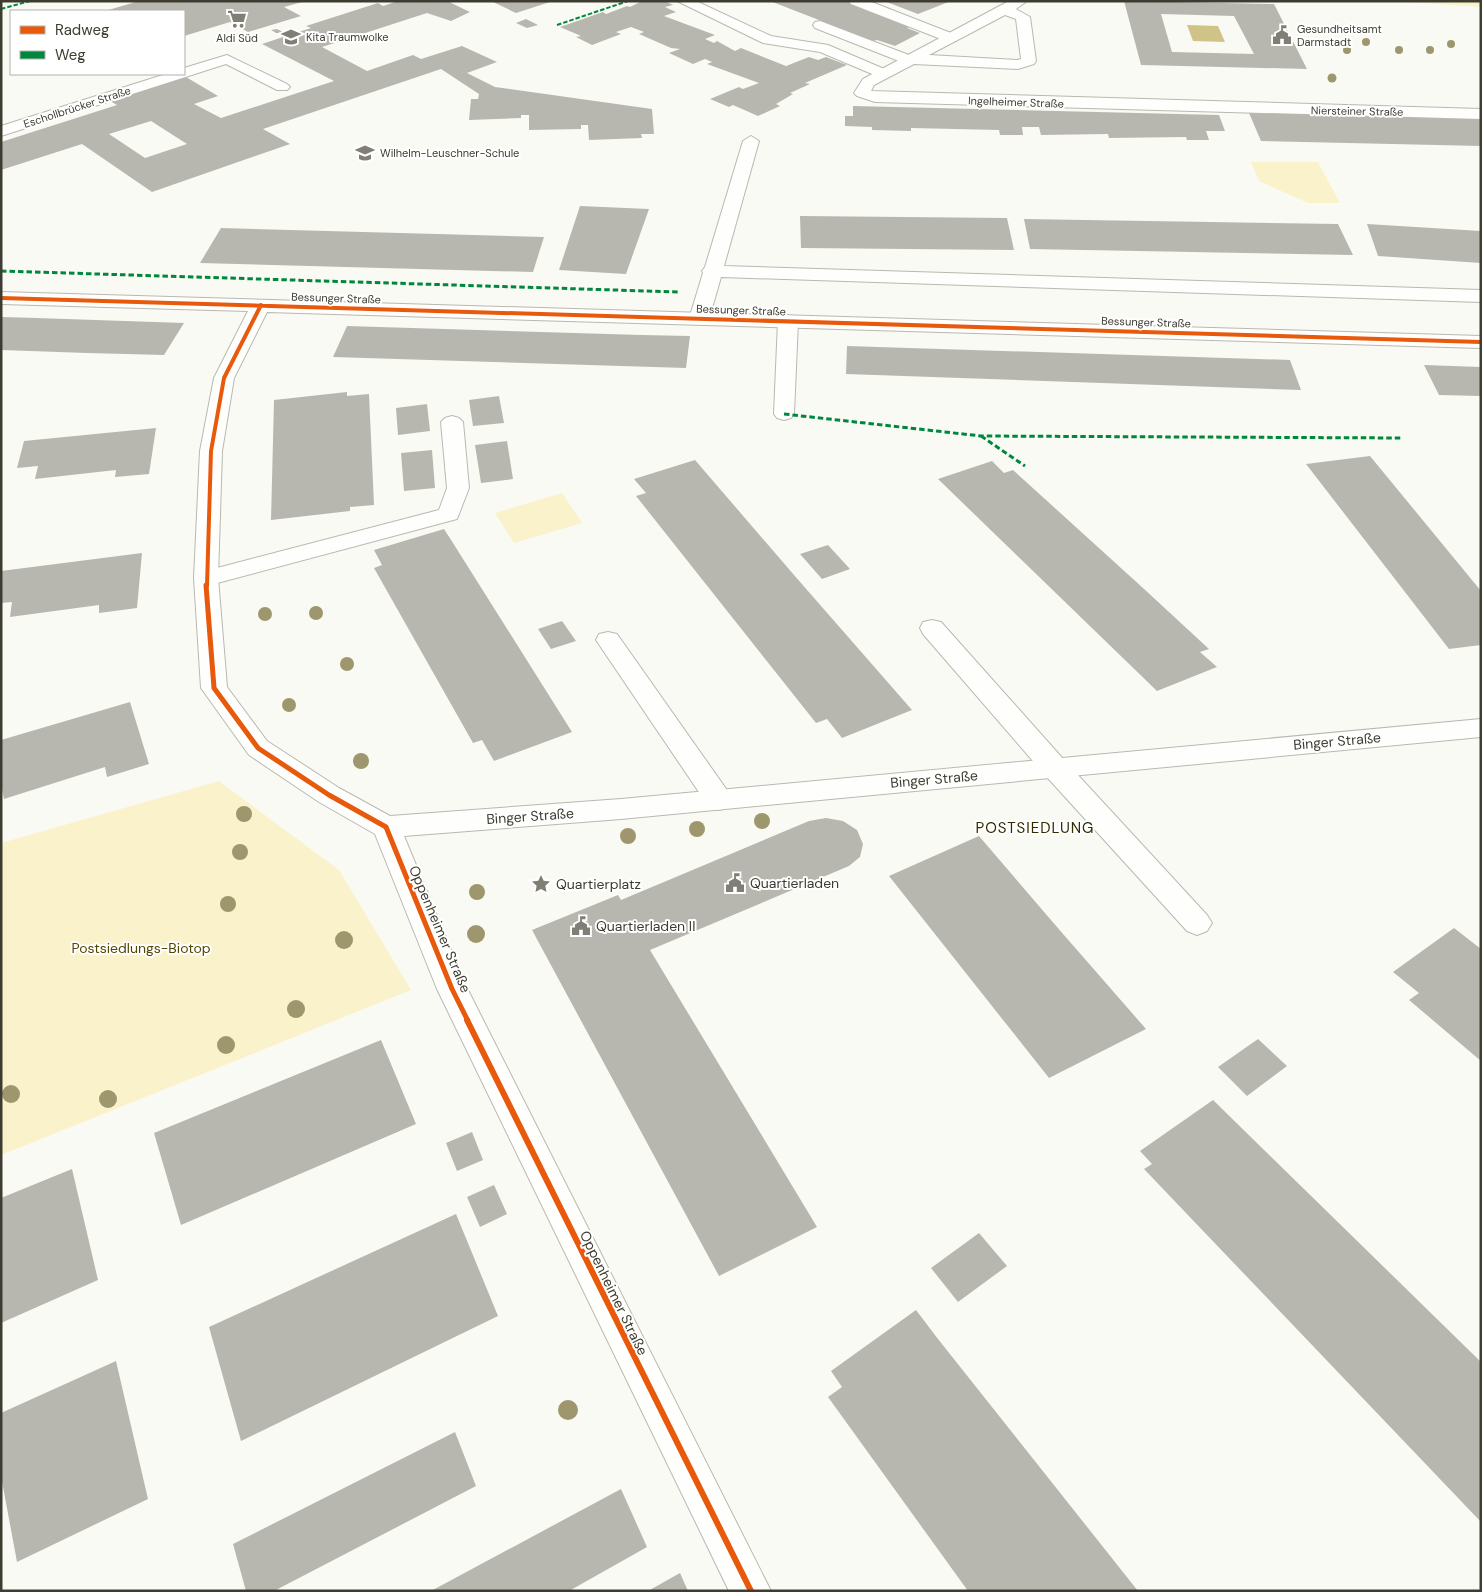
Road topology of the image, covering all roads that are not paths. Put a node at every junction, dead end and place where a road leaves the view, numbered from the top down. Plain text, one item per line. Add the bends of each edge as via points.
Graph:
1 (684, 1) edge
2 (856, 1) edge
3 (1020, 1) edge
4 (1004, 9) junction
5 (817, 30) dead end
6 (952, 38) junction
7 (906, 62) junction
8 (185, 72) edge
9 (884, 74) junction
10 (176, 75) edge
11 (282, 87) dead end
12 (1233, 108) joint
13 (1481, 114) edge
14 (1, 131) edge
15 (751, 141) dead end
16 (711, 270) junction
17 (1481, 296) edge
18 (1, 298) edge
19 (261, 305) junction
20 (699, 318) junction
21 (788, 321) junction
22 (1481, 342) edge
23 (784, 414) dead end
24 (452, 422) dead end
25 (206, 578) junction
26 (932, 628) dead end
27 (608, 640) dead end
28 (1481, 728) edge
29 (1055, 768) junction
30 (719, 800) junction
31 (386, 827) junction
32 (1197, 922) dead end
33 (751, 1591) edge

1 - 9 street via 768,40 823,48
2 - 6 street
3 - 4 street, Ingelheimer Straße
4 - 6 street, Ingelheimer Straße
4 - 7 street, Ingelheimer Straße via 1023,17 1029,61 1018,65
5 - 7 street via 824,36
6 - 7 street, Ingelheimer Straße
7 - 9 street, Ingelheimer Straße
8 - 11 street, Eschollbrücker Straße via 227,59
9 - 12 street, Ingelheimer Straße via 868,82 862,93 875,97
10 - 14 street, Eschollbrücker Straße
12 - 13 street, Niersteiner Straße
15 - 16 street
16 - 17 street
16 - 20 street
18 - 19 street, Bessunger Straße
19 - 20 street, Bessunger Straße
19 - 25 street via 224,378 211,451
20 - 21 street, Bessunger Straße
21 - 22 street, Bessunger Straße
21 - 23 street
24 - 25 street via 458,488 449,514
25 - 31 street via 214,688 258,748 329,795
26 - 29 street
27 - 30 street
28 - 29 street, Binger Straße
29 - 30 street, Binger Straße
29 - 32 street
30 - 31 street, Binger Straße
31 - 33 street, Oppenheimer Straße via 452,989

